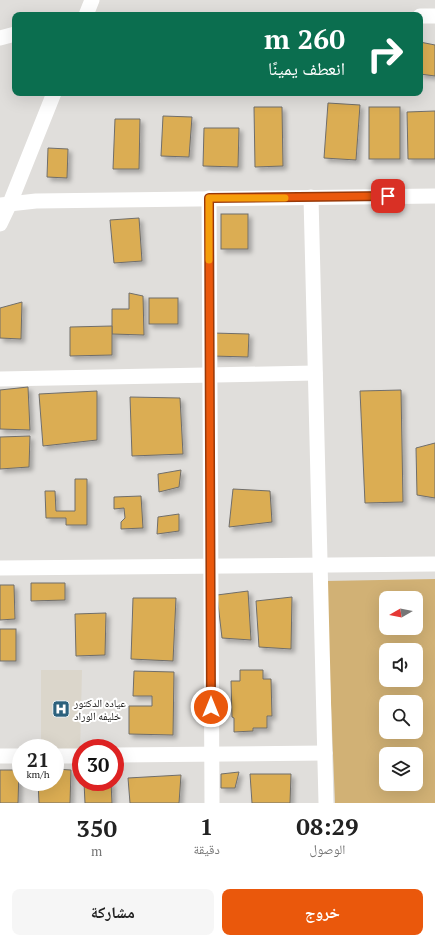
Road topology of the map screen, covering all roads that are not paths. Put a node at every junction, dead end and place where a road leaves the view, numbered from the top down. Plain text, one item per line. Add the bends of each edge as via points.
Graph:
1 (92, 0) edge
2 (87, 12) edge
3 (423, 16) edge
4 (435, 16) edge
5 (12, 35) edge
6 (0, 38) edge
7 (53, 96) edge
8 (435, 196) edge
9 (311, 197) junction
10 (209, 198) junction
11 (5, 204) edge
12 (0, 224) edge
13 (315, 373) junction
14 (210, 375) junction
15 (0, 380) edge
16 (435, 564) edge
17 (320, 565) junction
18 (211, 566) junction
19 (0, 568) edge
20 (325, 753) junction
21 (212, 754) junction
22 (124, 755) edge
23 (0, 756) edge
24 (12, 756) edge
25 (212, 803) edge
26 (326, 803) edge

1 - 2 street
3 - 4 street
5 - 6 street
7 - 11 street
8 - 9 street
9 - 10 street
9 - 13 street
10 - 11 street via 36,201
10 - 14 street
11 - 12 street
13 - 14 street
13 - 17 street
14 - 15 street
14 - 18 street
16 - 17 street
17 - 18 street
17 - 20 street
18 - 19 street
18 - 21 street
20 - 21 street
20 - 26 street
21 - 22 street
21 - 25 street
23 - 24 street

